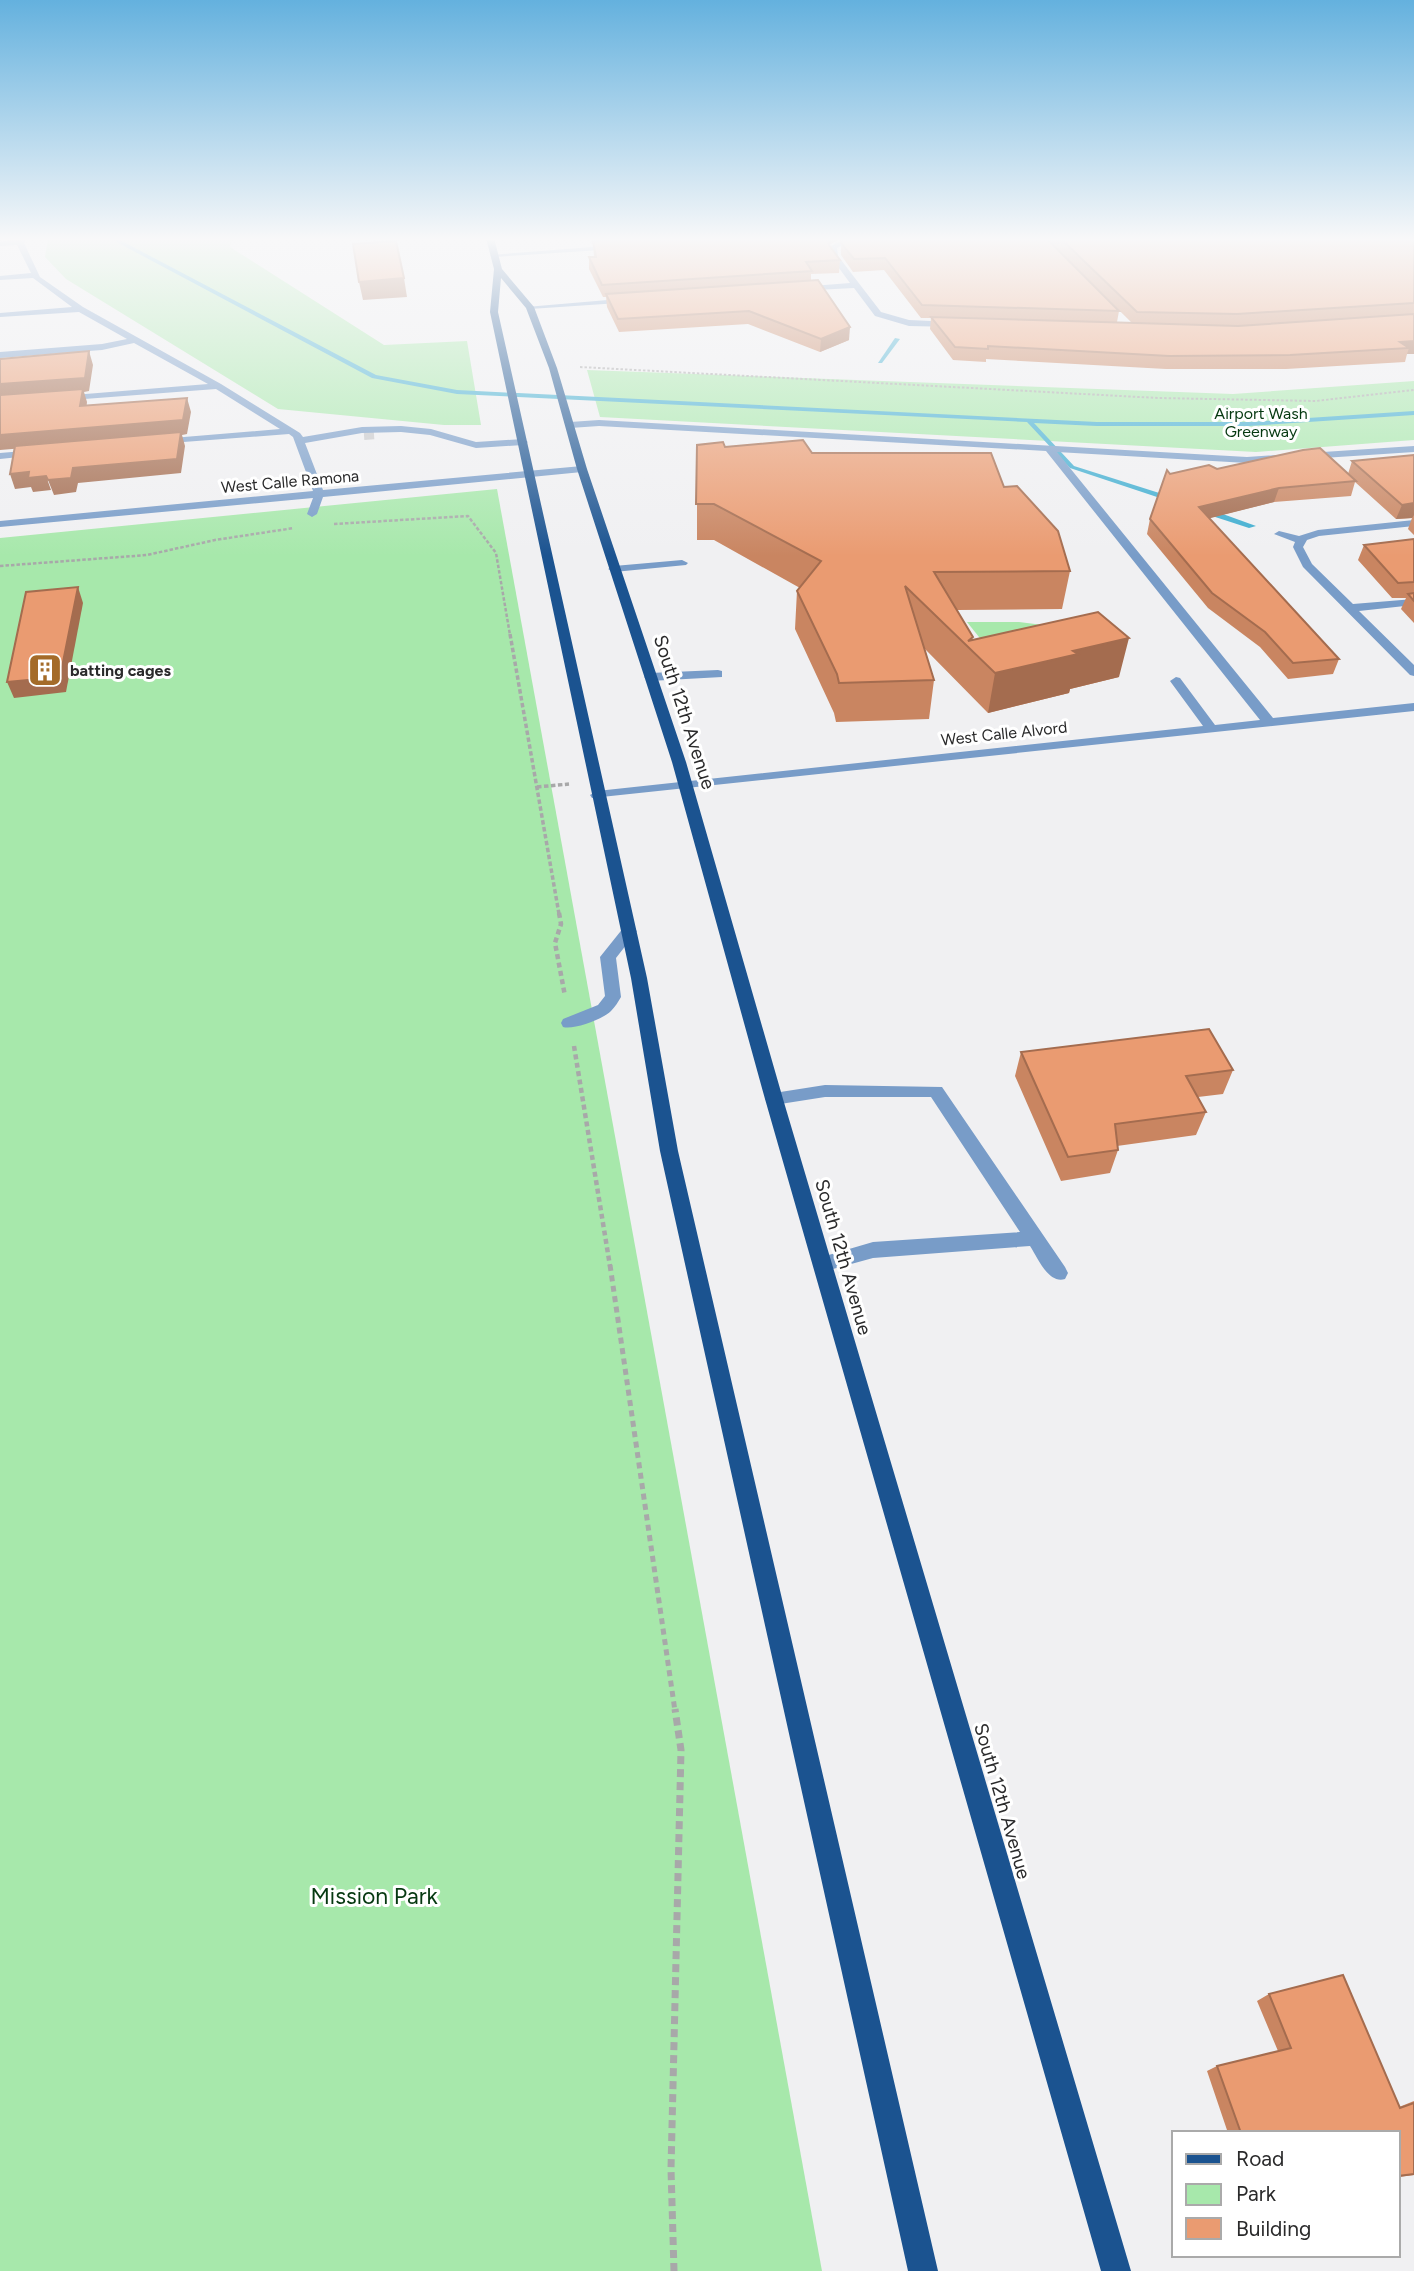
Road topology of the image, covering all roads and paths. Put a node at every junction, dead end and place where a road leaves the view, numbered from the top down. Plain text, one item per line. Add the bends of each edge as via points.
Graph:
1 (116, 344) edge
2 (142, 344) edge
3 (501, 344) edge
4 (544, 344) edge
5 (0, 355) edge
6 (572, 367) dead end
7 (218, 386) junction
8 (1414, 390) edge
9 (55, 399) edge
10 (568, 419) junction
11 (289, 430) junction
12 (420, 431) junction
13 (338, 433) junction
14 (379, 434) tunnel mouth
15 (365, 435) tunnel mouth
16 (299, 440) junction
17 (523, 442) junction
18 (152, 443) edge
19 (1049, 449) junction
20 (1414, 449) edge
21 (41, 453) edge
22 (0, 456) edge
23 (582, 469) junction
24 (528, 475) junction
25 (319, 494) junction
26 (312, 513) dead end
27 (1414, 523) edge
28 (0, 524) edge
29 (331, 524) dead end
30 (305, 527) dead end
31 (1279, 534) dead end
32 (1301, 540) junction
33 (682, 563) dead end
34 (0, 566) edge
35 (614, 569) junction
36 (1414, 602) edge
37 (1350, 608) junction
38 (1414, 672) edge
39 (718, 674) dead end
40 (650, 677) junction
41 (1176, 681) dead end
42 (1414, 707) edge
43 (1269, 722) junction
44 (1211, 729) junction
45 (685, 784) junction
46 (597, 795) junction
47 (629, 931) junction
48 (569, 1023) junction
49 (774, 1098) junction
50 (1034, 1238) junction
51 (822, 1264) junction
52 (1058, 1273) dead end
53 (674, 2271) edge
54 (923, 2271) edge
55 (1116, 2271) edge

1 - 5 street
2 - 7 street
3 - 17 main road, South 12th Avenue
4 - 10 main road, South 12th Avenue
6 - 8 path via 1158,398 1316,401
7 - 9 street
7 - 11 street
10 - 19 street
10 - 23 main road, South 12th Avenue
11 - 16 street
11 - 18 street
12 - 13 street
12 - 14 street
12 - 17 street via 476,445
13 - 15 street
13 - 16 street
16 - 25 street
17 - 24 main road, South 12th Avenue
19 - 20 street via 1247,460
19 - 43 street
21 - 22 street
23 - 24 street, West Calle Ramona
23 - 35 main road, South 12th Avenue
24 - 25 street, West Calle Ramona
24 - 46 main road, South 12th Avenue
25 - 26 street
25 - 28 street, West Calle Ramona
27 - 32 street via 1328,531
29 - 48 path via 468,516 496,553 561,924 555,943
30 - 34 path via 147,555
31 - 32 street
32 - 37 street via 1299,551 1307,565
33 - 35 street
35 - 40 main road, South 12th Avenue
36 - 37 street
37 - 38 street
39 - 40 street
40 - 45 main road, South 12th Avenue
41 - 44 street
42 - 43 street, West Calle Alvord
43 - 44 street, West Calle Alvord
44 - 45 street, West Calle Alvord
45 - 46 street, West Calle Alvord
45 - 49 main road, South 12th Avenue
46 - 47 main road, South 12th Avenue
47 - 48 street via 608,957 613,997 604,1009
47 - 54 main road, South 12th Avenue via 669,1151
48 - 53 path via 596,1173 681,1751 671,2169
49 - 50 street via 825,1091 936,1091
49 - 51 main road, South 12th Avenue
50 - 51 street via 873,1251
50 - 52 street
51 - 55 main road, South 12th Avenue

